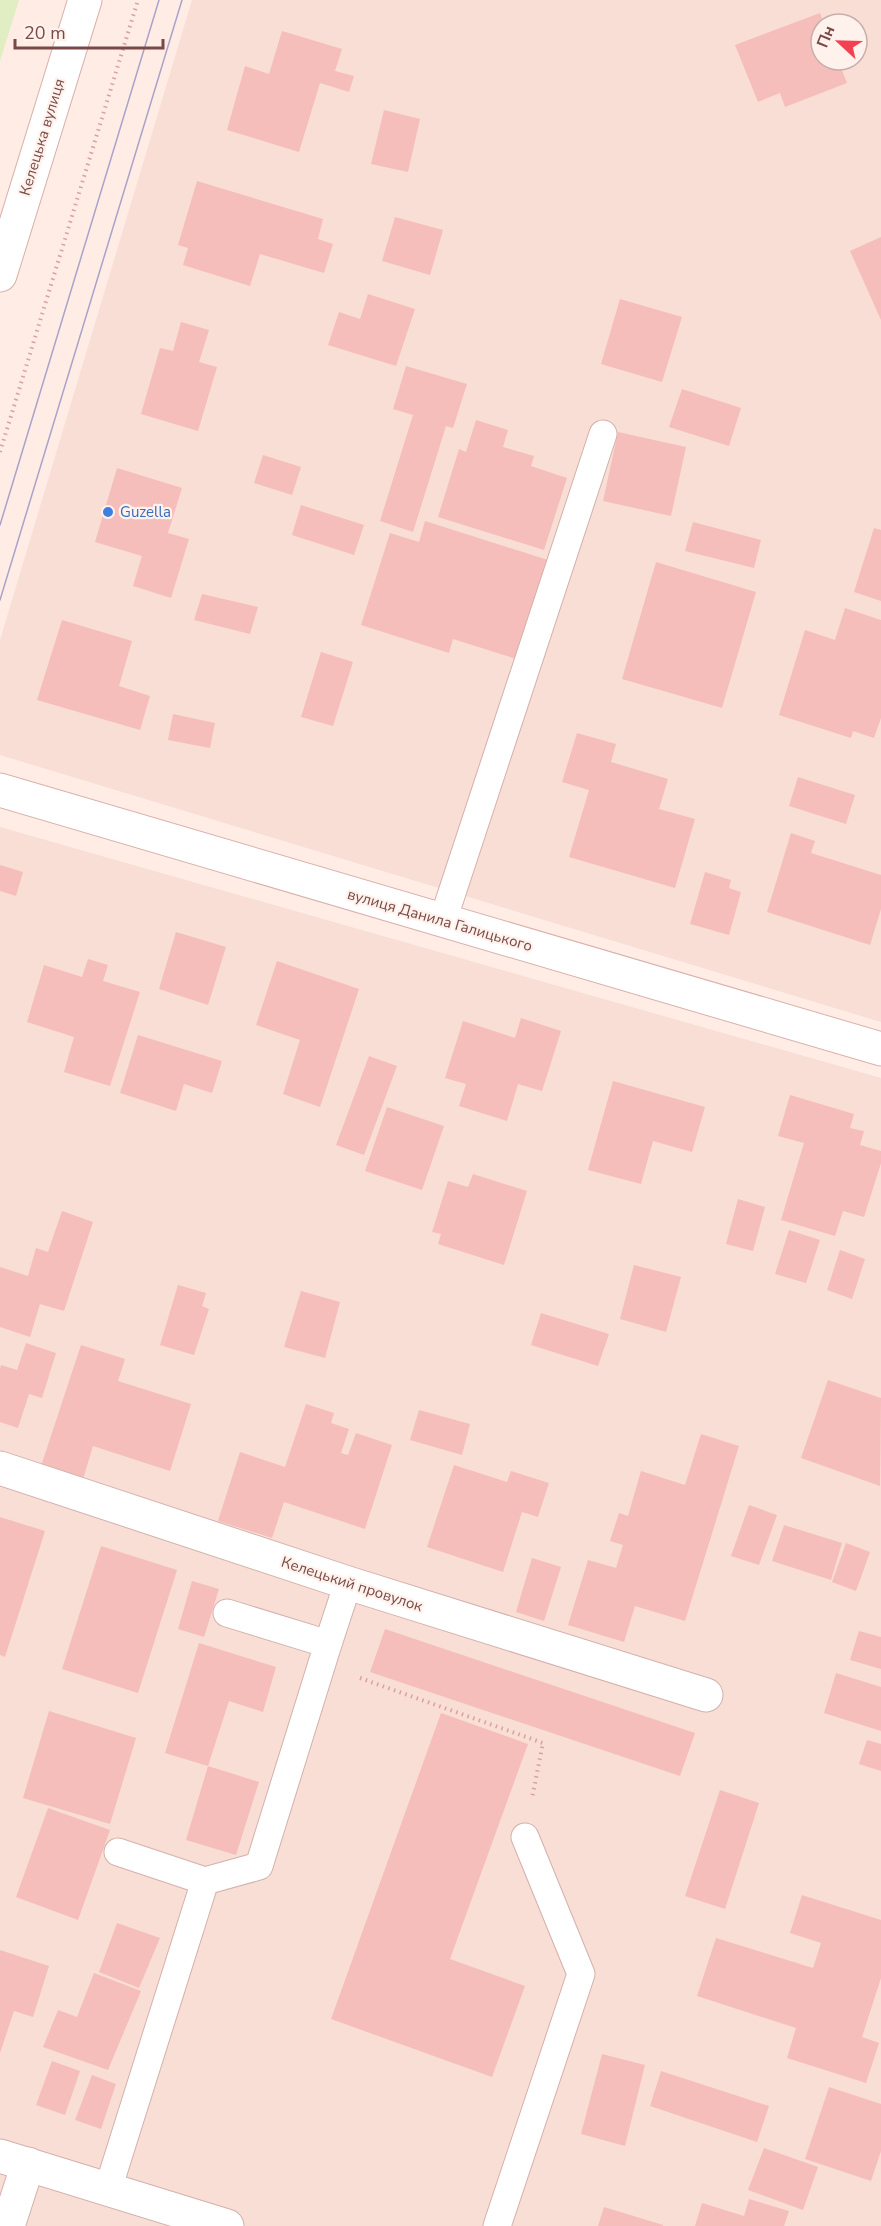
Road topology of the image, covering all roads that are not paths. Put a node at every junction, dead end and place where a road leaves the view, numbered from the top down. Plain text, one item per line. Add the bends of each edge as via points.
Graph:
1 (85, 0) edge
2 (0, 275) edge
3 (603, 434) dead end
4 (0, 790) edge
5 (443, 921) junction
6 (881, 1049) edge
7 (0, 1468) edge
8 (348, 1583) junction
9 (226, 1613) dead end
10 (325, 1654) junction
11 (706, 1695) dead end
12 (525, 1837) road end
13 (118, 1852) dead end
14 (205, 1881) junction
15 (14, 2160) edge
16 (108, 2189) junction
17 (8, 2226) edge
18 (227, 2226) edge
19 (497, 2226) edge

1 - 2 main road, Келецька вулиця
3 - 5 lane
4 - 5 main road, вулиця Данила Галицького
5 - 6 main road, вулиця Данила Галицького
7 - 8 main road, Келецький провулок
8 - 10 lane
8 - 11 main road, Келецький провулок
9 - 10 lane
10 - 14 lane via 259,1866
12 - 19 lane via 581,1974
13 - 14 lane
14 - 16 lane
15 - 16 main road
15 - 17 main road
16 - 18 main road

